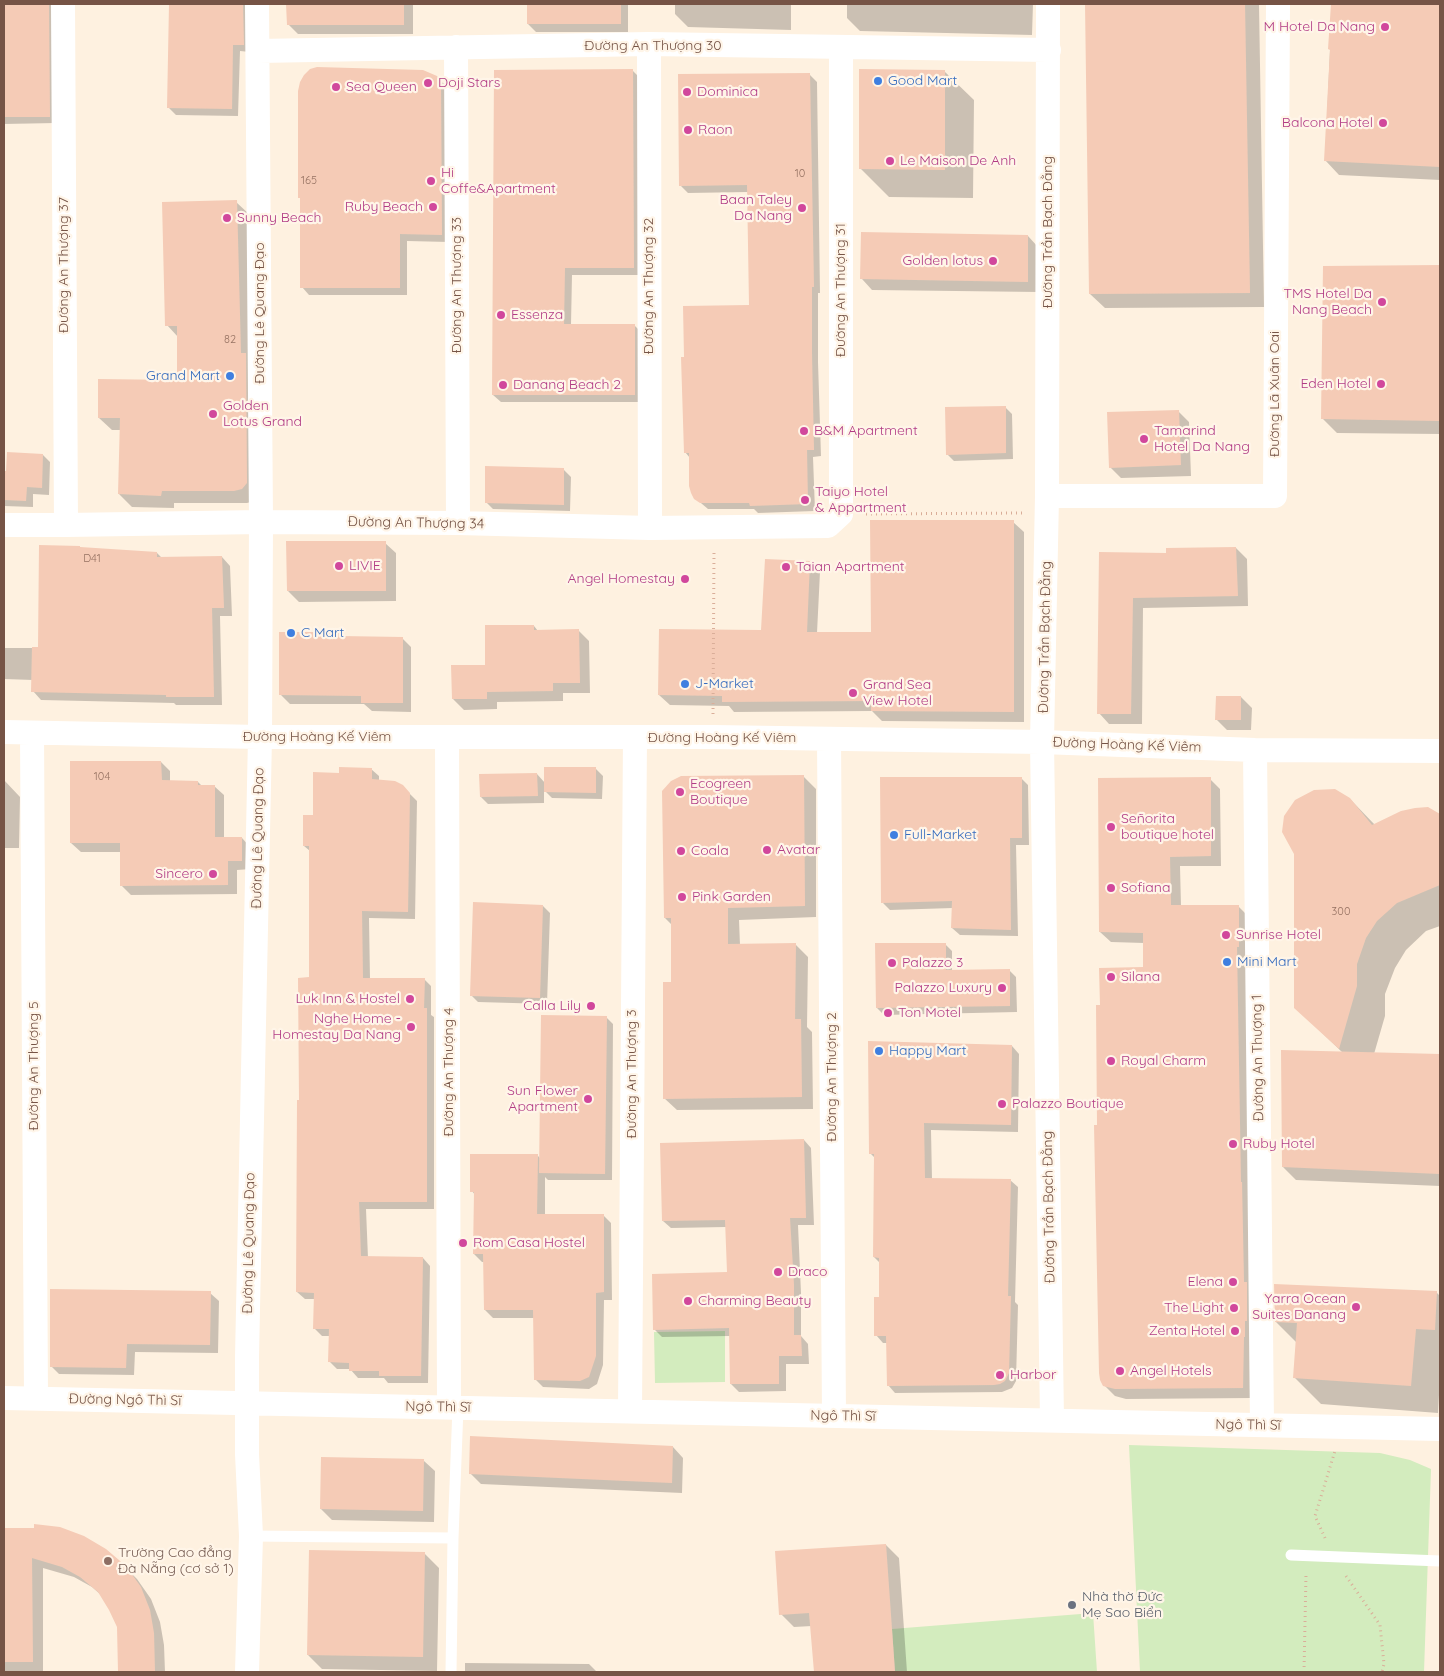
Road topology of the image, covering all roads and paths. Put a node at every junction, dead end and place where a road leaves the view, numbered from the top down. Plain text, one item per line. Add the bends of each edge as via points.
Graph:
1 (63, 4) edge
2 (257, 4) edge
3 (1048, 4) edge
4 (1278, 4) edge
5 (649, 44) junction
6 (456, 47) junction
7 (841, 48) junction
8 (1049, 50) junction
9 (258, 51) junction
10 (1048, 496) junction
11 (835, 520) junction
12 (261, 522) junction
13 (458, 523) junction
14 (4, 525) edge
15 (66, 526) junction
16 (714, 527) junction
17 (650, 528) junction
18 (4, 732) edge
19 (32, 733) junction
20 (260, 737) junction
21 (448, 737) junction
22 (634, 737) junction
23 (713, 737) junction
24 (829, 739) junction
25 (1042, 742) junction
26 (1255, 750) junction
27 (1440, 751) edge
28 (4, 1398) edge
29 (36, 1398) junction
30 (246, 1403) junction
31 (454, 1407) junction
32 (630, 1411) junction
33 (834, 1416) junction
34 (1052, 1420) junction
35 (1262, 1425) junction
36 (1440, 1429) edge
37 (251, 1536) junction
38 (453, 1538) junction
39 (1292, 1555) dead end
40 (1306, 1556) junction
41 (1440, 1561) edge
42 (247, 1672) edge
43 (451, 1672) edge
44 (1304, 1672) edge

1 - 15 street, Đường An Thượng 37
2 - 9 street, Đường Lê Quang Đạo
3 - 8 street, Đường Trần Bạch Đằng
4 - 10 street, Đường Lã Xuân Oai via 1275,496
5 - 6 street, Đường An Thượng 30
5 - 7 street, Đường An Thượng 30
5 - 17 street, Đường An Thượng 32
6 - 9 street, Đường An Thượng 30
6 - 13 street, Đường An Thượng 33
7 - 8 street, Đường An Thượng 30
7 - 11 street, Đường An Thượng 31
8 - 10 street, Đường Trần Bạch Đằng
9 - 12 street, Đường Lê Quang Đạo
10 - 11 path via 1024,513
10 - 25 street, Đường Trần Bạch Đằng
11 - 16 street, Đường An Thượng 34
12 - 13 street, Đường An Thượng 34
12 - 15 street, Đường An Thượng 34
12 - 20 street, Đường Lê Quang Đạo
13 - 17 street, Đường An Thượng 34
14 - 15 street, Đường An Thượng 34
16 - 17 street, Đường An Thượng 34
16 - 23 path
18 - 19 street, Đường Hoàng Kế Viêm
19 - 20 street, Đường Hoàng Kế Viêm
19 - 29 street, Đường An Thượng 5
20 - 21 street, Đường Hoàng Kế Viêm
20 - 30 street, Đường Lê Quang Đạo
21 - 22 street, Đường Hoàng Kế Viêm
21 - 31 street, Đường An Thượng 4
22 - 23 street, Đường Hoàng Kế Viêm
22 - 32 street, Đường An Thượng 3
23 - 24 street, Đường Hoàng Kế Viêm
24 - 25 street, Đường Hoàng Kế Viêm
24 - 33 street, Đường An Thượng 2
25 - 26 street, Đường Hoàng Kế Viêm
25 - 34 street, Đường Trần Bạch Đằng
26 - 27 street, Đường Hoàng Kế Viêm
26 - 35 street, Đường An Thượng 1
28 - 29 street, Đường Ngô Thì Sĩ
29 - 30 street, Đường Ngô Thì Sĩ
30 - 31 street, Ngô Thì Sĩ
30 - 37 street, Đường Lê Quang Đạo
31 - 32 street, Ngô Thì Sĩ
31 - 38 lane
32 - 33 street, Ngô Thì Sĩ
33 - 34 street, Ngô Thì Sĩ
34 - 35 street, Ngô Thì Sĩ
35 - 36 street, Ngô Thì Sĩ
37 - 38 lane
37 - 42 street, Đường Lê Quang Đạo
38 - 43 lane
39 - 40 lane
40 - 41 lane
40 - 44 path

